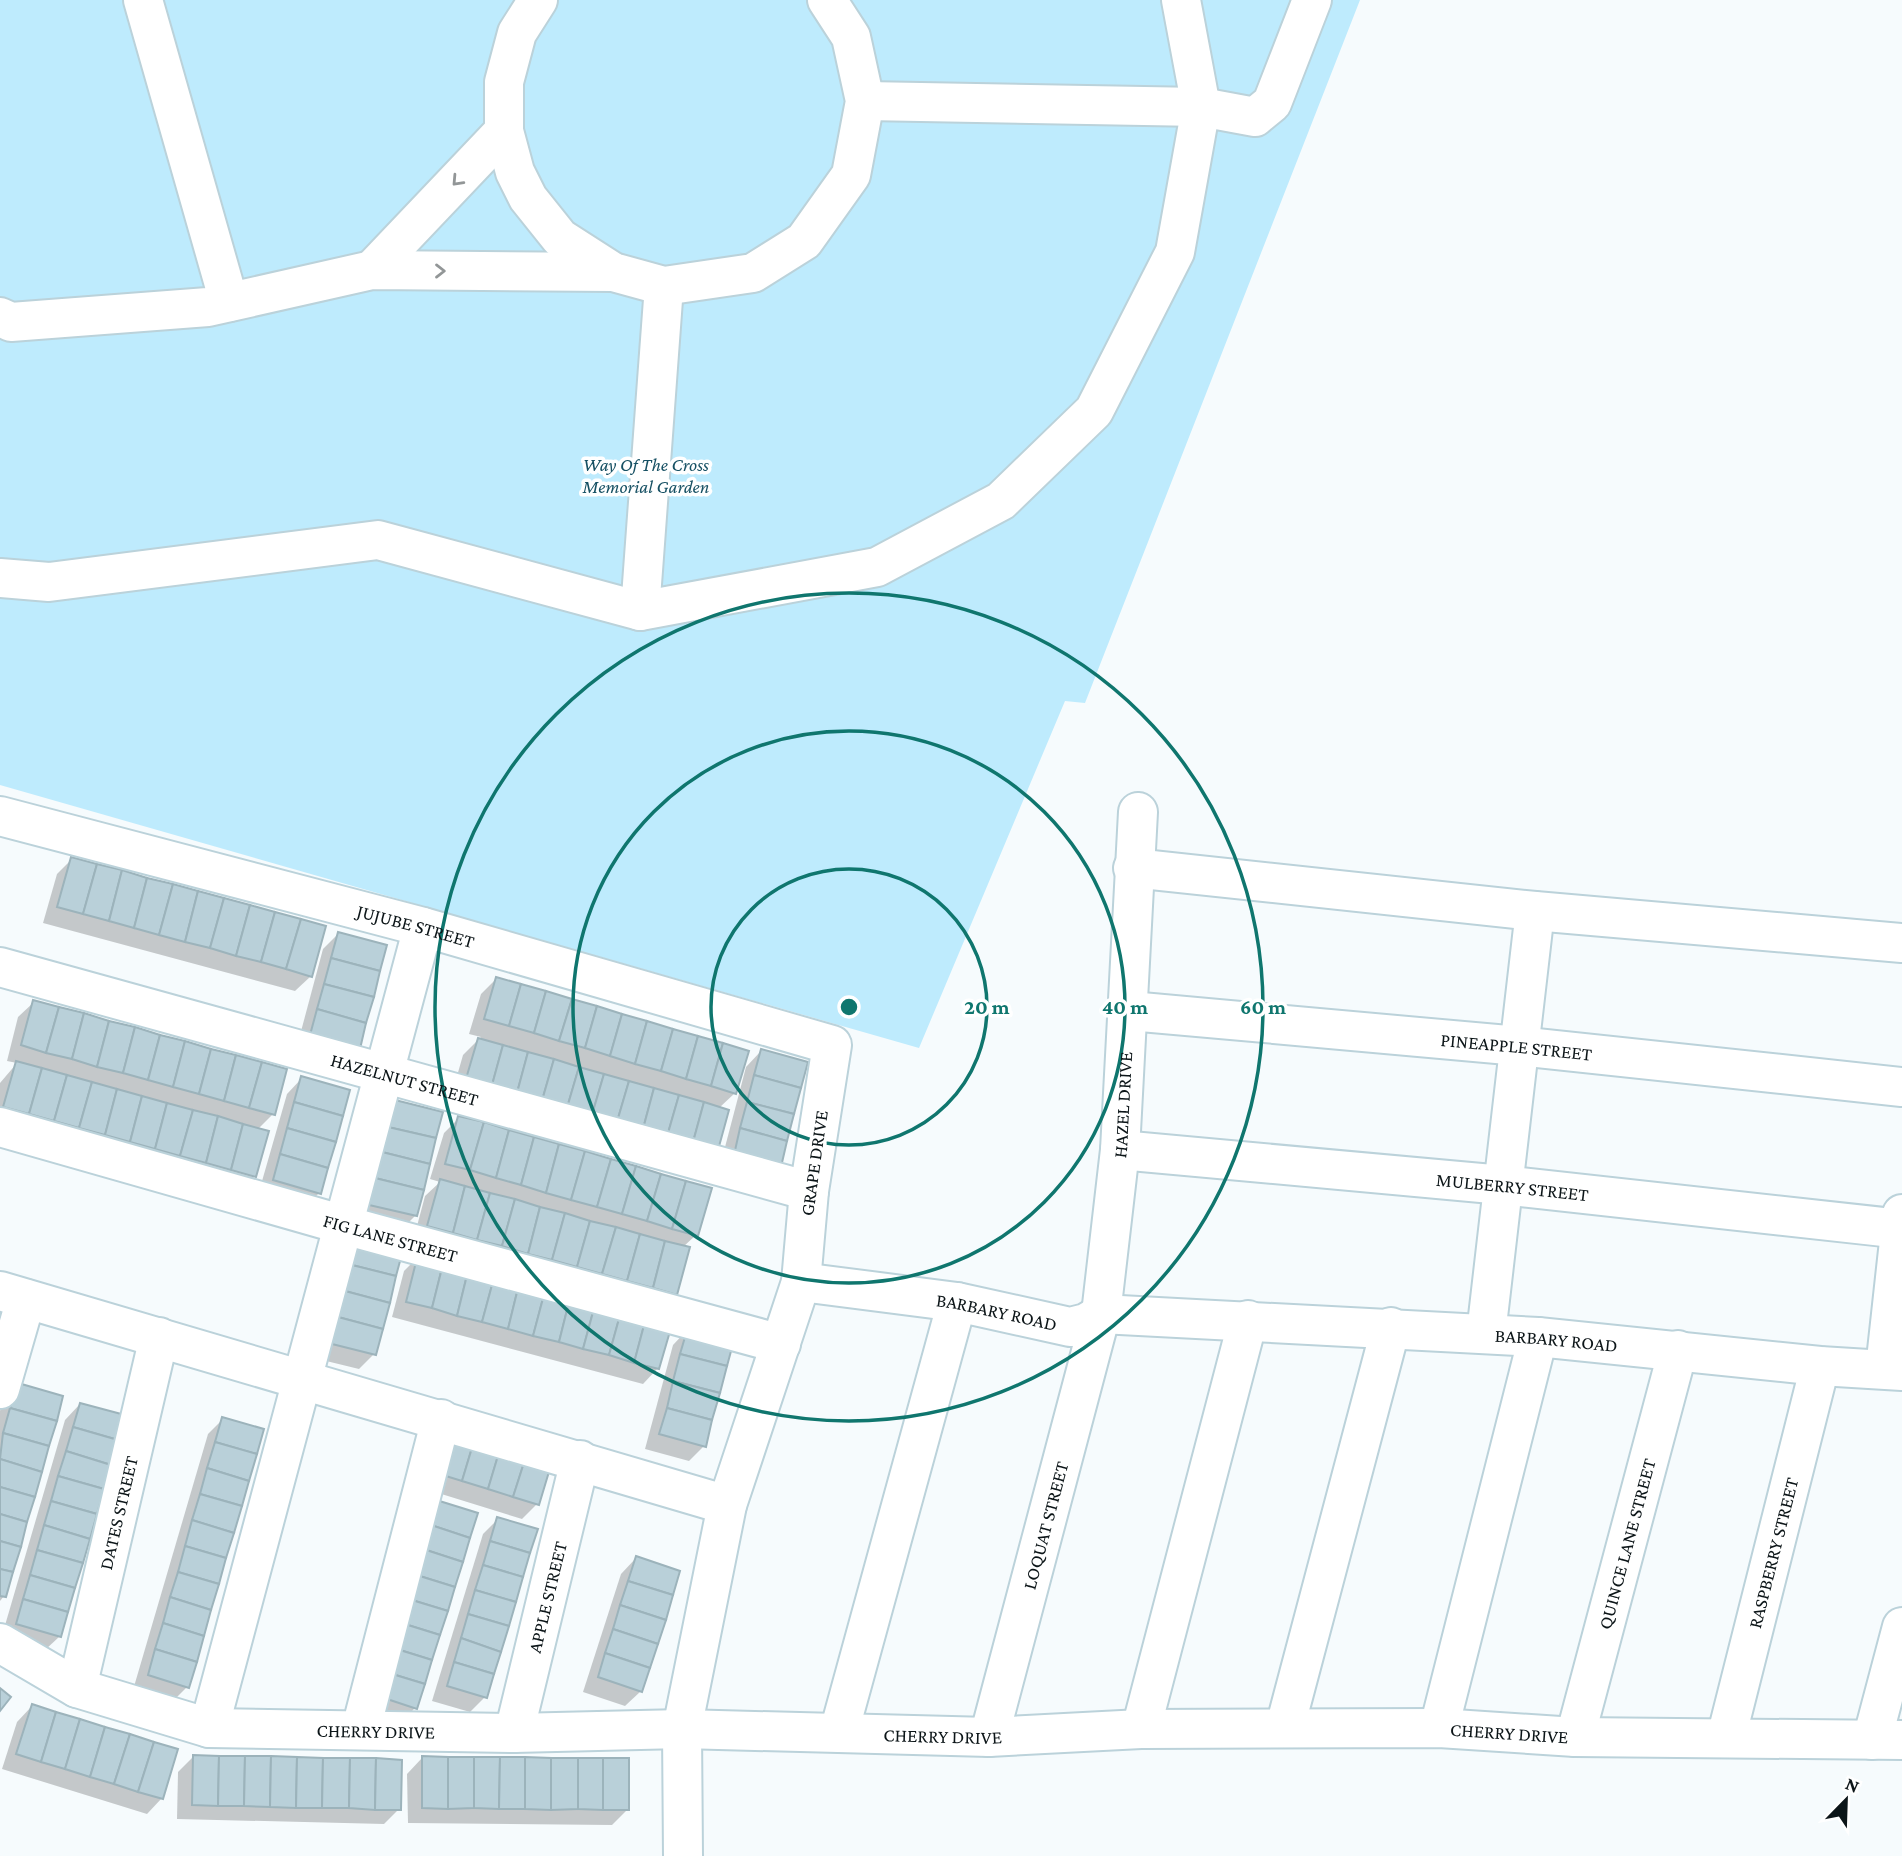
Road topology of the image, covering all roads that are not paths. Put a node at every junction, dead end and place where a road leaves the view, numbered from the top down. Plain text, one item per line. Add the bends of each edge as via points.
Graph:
1 (143, 0) edge
2 (538, 0) edge
3 (827, 0) edge
4 (1181, 0) edge
5 (1312, 0) edge
6 (865, 102) junction
7 (1201, 107) junction
8 (504, 131) junction
9 (372, 270) junction
10 (613, 272) junction
11 (664, 285) junction
12 (229, 302) junction
13 (0, 317) edge
14 (0, 578) edge
15 (640, 611) junction
16 (1139, 812) dead end
17 (0, 816) edge
18 (1133, 868) junction
19 (1535, 911) junction
20 (423, 927) junction
21 (1902, 943) edge
22 (0, 967) edge
23 (1130, 1011) junction
24 (832, 1045) joint
25 (1519, 1046) junction
26 (383, 1075) junction
27 (1902, 1087) edge
28 (0, 1127) edge
29 (1120, 1150) junction
30 (1503, 1185) junction
31 (809, 1191) junction
32 (1901, 1224) edge
33 (344, 1225) junction
34 (801, 1282) junction
35 (13, 1295) edge
36 (957, 1303) junction
37 (1101, 1314) junction
38 (1248, 1320) junction
39 (1391, 1327) junction
40 (1486, 1334) junction
41 (159, 1337) junction
42 (1538, 1337) junction
43 (781, 1344) junction
44 (1678, 1350) junction
45 (1820, 1366) junction
46 (1894, 1370) edge
47 (299, 1376) junction
48 (0, 1390) edge
49 (441, 1419) junction
50 (580, 1460) junction
51 (727, 1505) junction
52 (1902, 1627) edge
53 (0, 1643) edge
54 (77, 1688) junction
55 (1285, 1727) junction
56 (209, 1728) junction
57 (1439, 1728) junction
58 (361, 1729) junction
59 (682, 1729) junction
60 (1141, 1729) junction
61 (839, 1732) junction
62 (514, 1733) junction
63 (989, 1737) junction
64 (1575, 1737) junction
65 (1726, 1738) junction
66 (1887, 1740) edge
67 (683, 1856) edge

1 - 12 street
2 - 8 street via 517,33 504,82
3 - 6 street via 851,37
4 - 7 street
5 - 7 street via 1272,103 1255,117
6 - 7 street
6 - 11 street via 851,175 804,241 752,273
7 - 15 street via 1175,252 1107,387 1094,411 1001,501 877,568
8 -> 9 street
8 - 10 street via 528,198 560,238
9 -> 10 street
9 - 12 street
10 - 11 street
11 - 15 street
12 - 13 street via 11,322
14 - 15 street via 49,582 378,540
16 - 18 street, HAZEL DRIVE
17 - 20 street, JUJUBE STREET
18 - 19 street
18 - 23 street, HAZEL DRIVE
19 - 21 street
19 - 25 street
20 - 24 street, JUJUBE STREET
20 - 26 street
22 - 26 street, HAZELNUT STREET
23 - 25 street, PINEAPPLE STREET
23 - 29 street, HAZEL DRIVE
24 - 31 street, GRAPE DRIVE
25 - 27 street, PINEAPPLE STREET
25 - 30 street
26 - 31 street, HAZELNUT STREET
26 - 33 street
28 - 33 street, FIG LANE STREET
29 - 30 street, MULBERRY STREET
29 - 37 street, HAZEL DRIVE
30 - 32 street, MULBERRY STREET
30 - 40 street
31 - 34 street, GRAPE DRIVE
32 - 46 street
33 - 43 street, FIG LANE STREET
33 - 47 street
34 - 36 street, BARBARY ROAD
34 - 43 street
35 - 41 street
35 - 48 street
36 - 37 street, BARBARY ROAD via 1070,1327
36 - 61 street
37 - 38 street, BARBARY ROAD
37 - 63 street, LOQUAT STREET
38 - 39 street, BARBARY ROAD
38 - 60 street
39 - 40 street, BARBARY ROAD
39 - 55 street
40 - 42 street, BARBARY ROAD
41 - 47 street
41 - 54 street, DATES STREET
42 - 44 street, BARBARY ROAD
42 - 57 street
43 - 51 street
44 - 45 street, BARBARY ROAD
44 - 64 street, QUINCE LANE STREET
45 - 46 street, BARBARY ROAD
45 - 65 street, RASPBERRY STREET
47 - 49 street
47 - 56 street
49 - 50 street
49 - 58 street
50 - 51 street
50 - 62 street, APPLE STREET
51 - 59 street
52 - 66 street
53 - 54 street, CHERRY DRIVE
54 - 56 street, CHERRY DRIVE
55 - 57 street, CHERRY DRIVE
55 - 60 street, CHERRY DRIVE
56 - 58 street, CHERRY DRIVE
57 - 64 street, CHERRY DRIVE
58 - 62 street, CHERRY DRIVE
59 - 61 street, CHERRY DRIVE
59 - 62 street, CHERRY DRIVE
59 - 67 street
60 - 63 street, CHERRY DRIVE
61 - 63 street, CHERRY DRIVE
64 - 65 street, CHERRY DRIVE
65 - 66 street, CHERRY DRIVE

